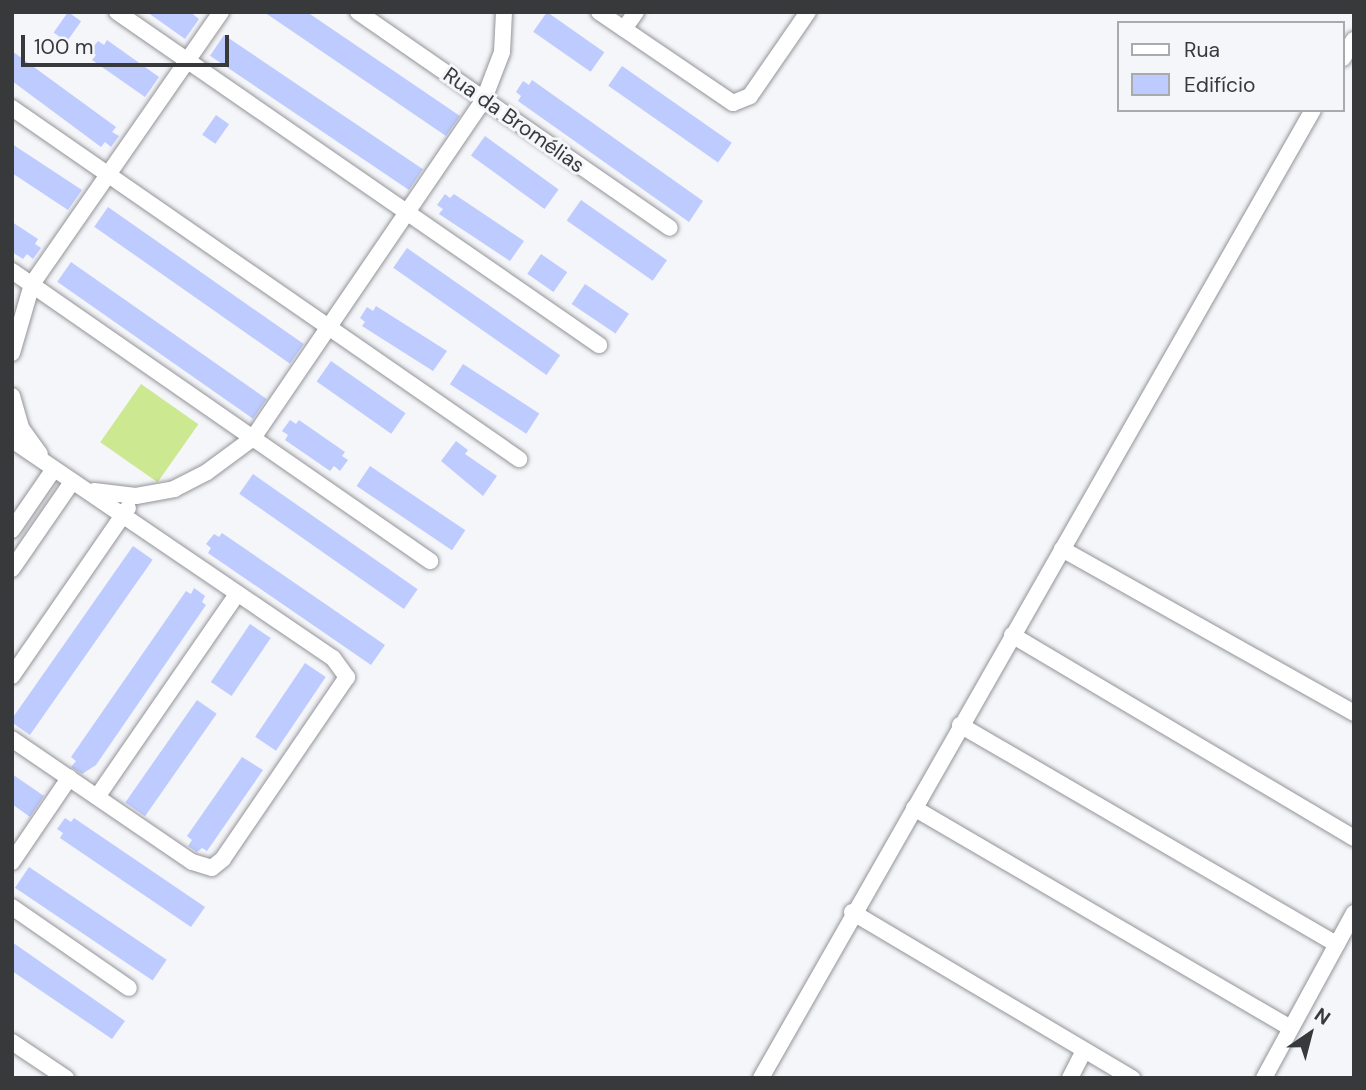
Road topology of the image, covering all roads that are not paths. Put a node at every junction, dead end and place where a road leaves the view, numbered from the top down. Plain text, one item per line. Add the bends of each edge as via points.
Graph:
1 (117, 12) edge
2 (221, 12) edge
3 (358, 12) edge
4 (504, 12) edge
5 (599, 12) edge
6 (636, 12) edge
7 (808, 12) edge
8 (624, 29) junction
9 (187, 60) junction
10 (484, 99) junction
11 (12, 108) edge
12 (1312, 112) edge
13 (107, 174) junction
14 (406, 212) junction
15 (670, 228) dead end
16 (12, 271) edge
17 (32, 284) junction
18 (328, 327) junction
19 (599, 345) dead end
20 (12, 353) edge
21 (12, 396) edge
22 (15, 422) edge
23 (253, 438) junction
24 (12, 440) edge
25 (519, 459) dead end
26 (54, 469) junction
27 (72, 482) junction
28 (136, 496) junction
29 (122, 515) junction
30 (12, 530) edge
31 (1062, 548) junction
32 (430, 561) dead end
33 (12, 569) edge
34 (237, 594) junction
35 (1012, 635) junction
36 (12, 676) edge
37 (1354, 713) edge
38 (960, 725) junction
39 (12, 739) edge
40 (69, 778) junction
41 (97, 797) junction
42 (914, 808) junction
43 (1354, 838) edge
44 (12, 862) edge
45 (12, 907) edge
46 (852, 912) junction
47 (1354, 913) edge
48 (1337, 944) junction
49 (130, 988) dead end
50 (1291, 1028) junction
51 (12, 1042) edge
52 (1083, 1053) junction
53 (66, 1078) edge
54 (761, 1078) edge
55 (1070, 1078) edge
56 (1132, 1078) edge
57 (1264, 1078) edge

1 - 9 street
2 - 9 street
3 - 10 street, Rua da Bromélias
4 - 10 street via 502,52
5 - 8 street
6 - 8 street
7 - 8 street via 750,96 741,102 724,99
9 - 13 street
9 - 14 street
10 - 14 street
10 - 15 street, Rua da Bromélias
11 - 13 street
12 - 31 street
13 - 17 street
13 - 18 street
14 - 18 street
14 - 19 street
16 - 17 street
17 - 20 street
17 - 23 street
18 - 23 street
18 - 25 street
21 - 22 street
22 - 26 street
23 - 28 street via 193,481
23 - 32 street
24 - 26 street
26 - 27 street
26 - 30 street
27 - 28 street via 106,494
27 - 29 street
27 - 33 street
28 - 29 street
29 - 34 street
29 - 36 street
31 - 35 street
31 - 37 street
34 - 41 street
34 - 41 street via 343,667 346,681 332,702 216,867 192,862
35 - 38 street
35 - 43 street
38 - 42 street
38 - 48 street
39 - 40 street
40 - 41 street
40 - 44 street
42 - 46 street
42 - 50 street
45 - 49 street
46 - 52 street
46 - 54 street
47 - 48 street
48 - 50 street
50 - 57 street
51 - 53 street
52 - 55 street
52 - 56 street

